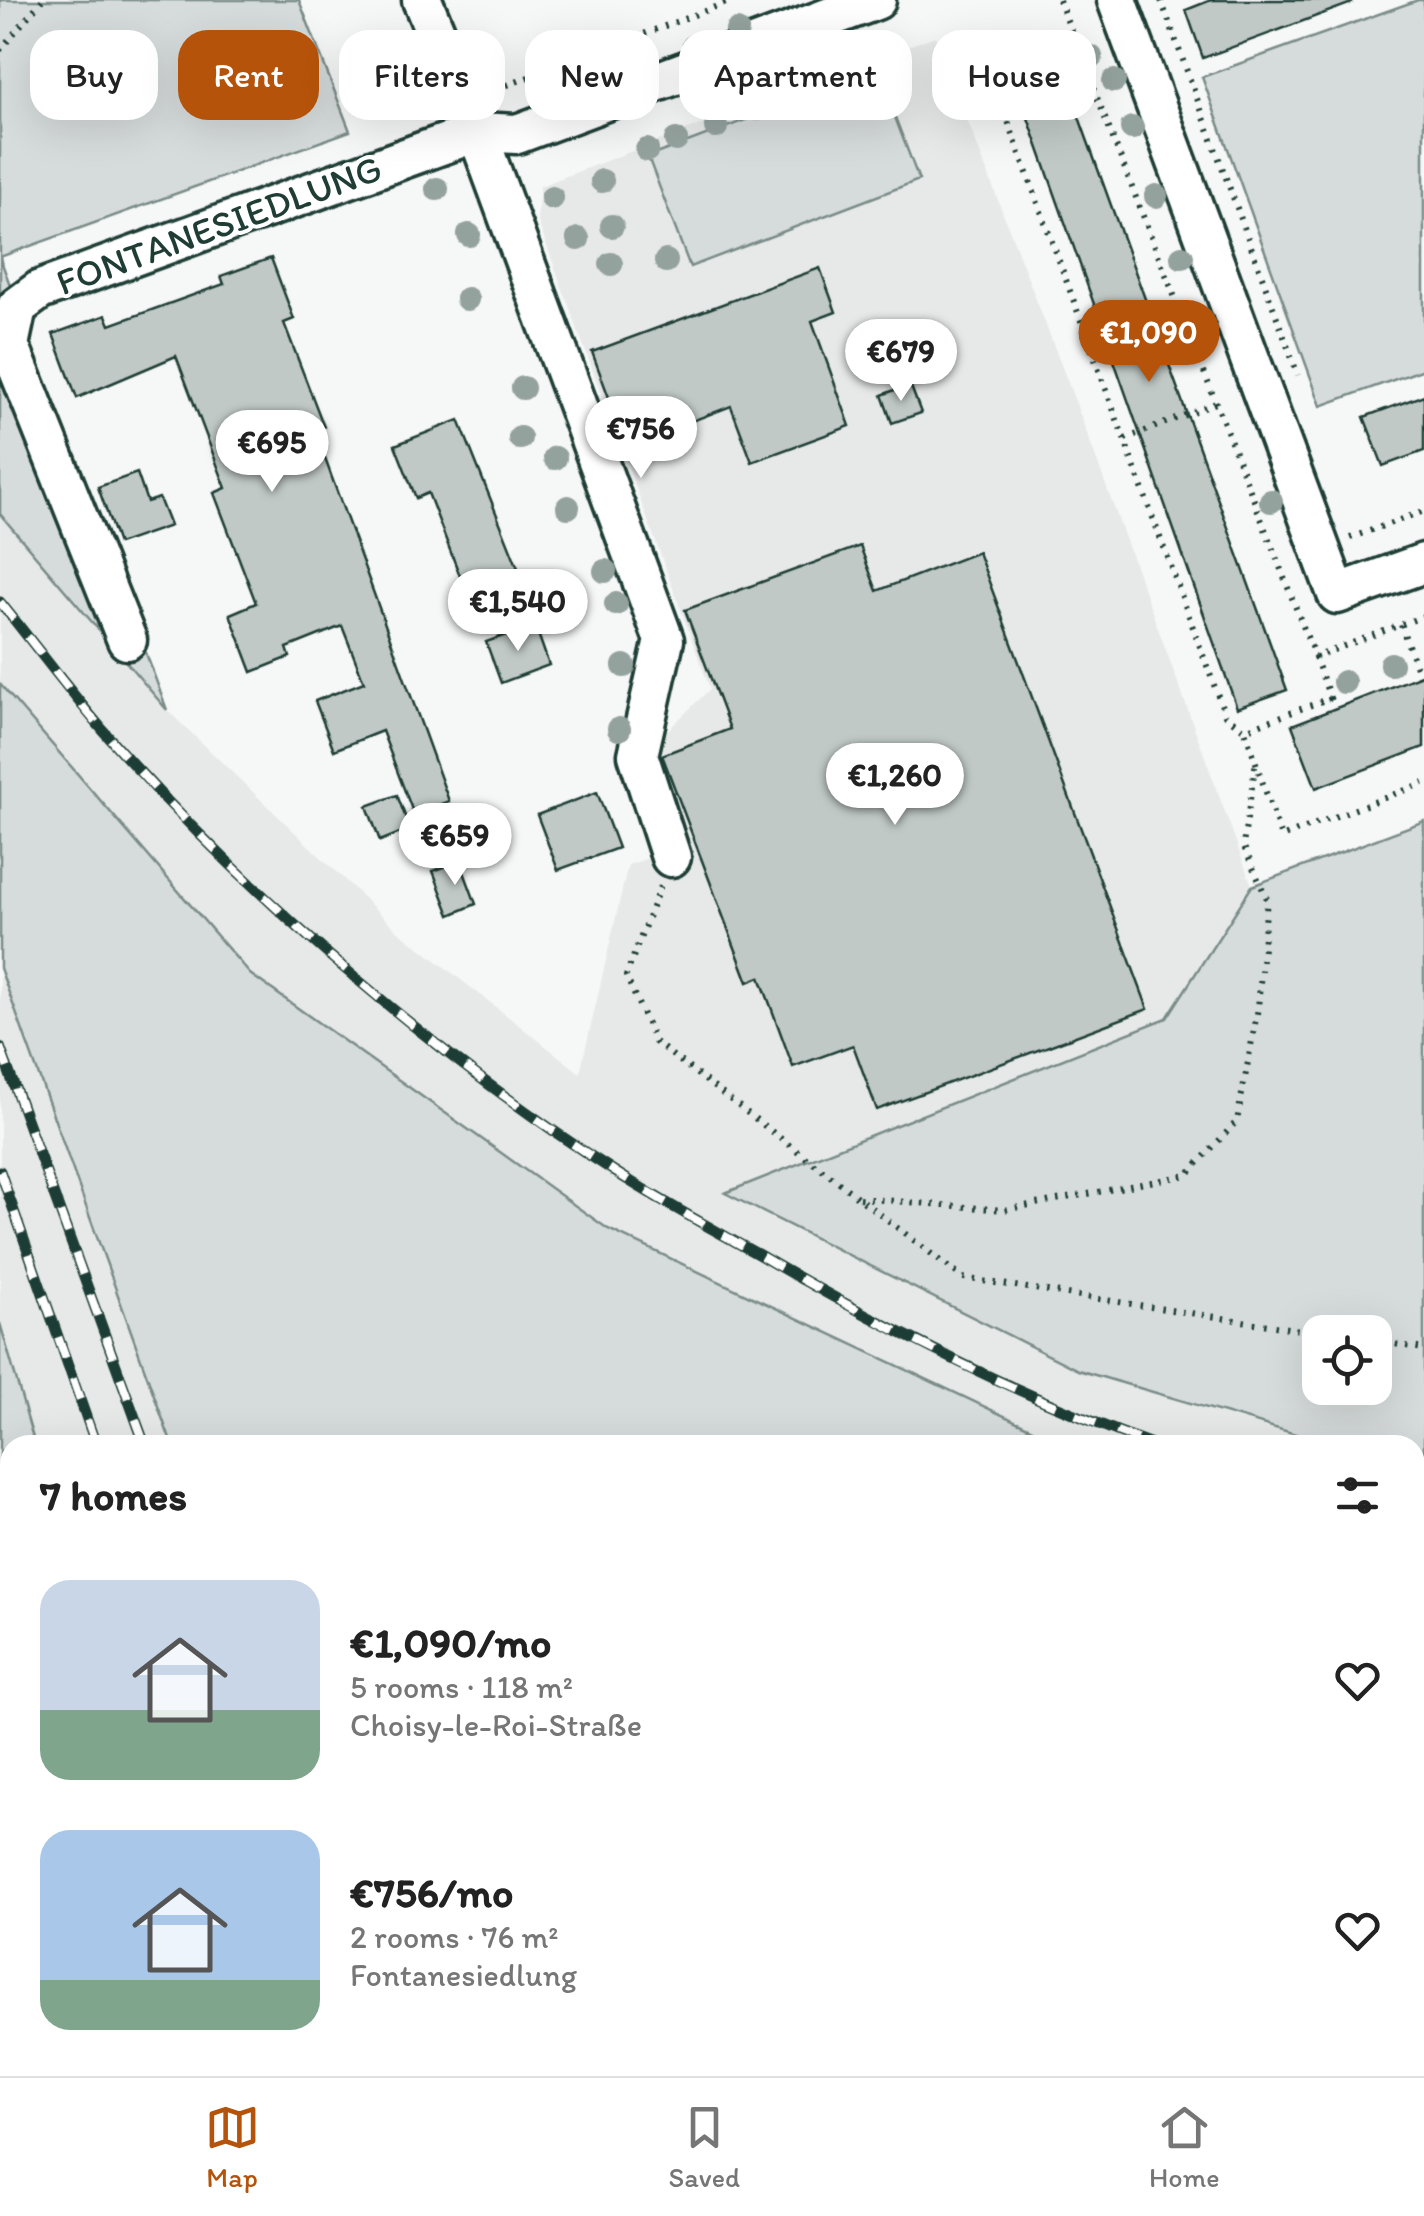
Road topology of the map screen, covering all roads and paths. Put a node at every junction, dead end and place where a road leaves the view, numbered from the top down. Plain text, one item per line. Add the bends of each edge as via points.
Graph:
1 (42, 0) edge
2 (422, 0) edge
3 (734, 0) edge
4 (876, 0) edge
5 (1117, 0) edge
6 (1161, 0) edge
7 (434, 30) edge
8 (0, 50) edge
9 (505, 101) edge
10 (462, 120) edge
11 (470, 120) edge
12 (478, 120) edge
13 (1008, 120) edge
14 (1302, 388) dead end
15 (1216, 403) dead end
16 (1125, 439) junction
17 (1424, 511) edge
18 (1350, 518) dead end
19 (1356, 536) junction
20 (1320, 549) junction
21 (1424, 563) edge
22 (1401, 625) dead end
23 (127, 640) dead end
24 (1315, 657) dead end
25 (1419, 676) dead end
26 (1330, 698) junction
27 (1334, 708) dead end
28 (1245, 730) junction
29 (1256, 760) junction
30 (1424, 782) edge
31 (671, 857) joint
32 (858, 1198) junction
33 (1302, 1330) edge
34 (1392, 1344) edge
35 (1424, 1349) edge

1 - 8 path
2 - 7 street
3 - 9 path
4 - 12 street, FONTANESIEDLUNG via 518,134
5 - 20 street
6 - 14 path
10 - 23 street, FONTANESIEDLUNG via 40,290 17,307 9,345
11 - 31 street via 664,640 638,756
13 - 16 path
15 - 16 path
16 - 28 path via 1226,715
17 - 19 path
18 - 19 path
19 - 20 path
20 - 21 street via 1336,594
22 - 25 path
24 - 26 path
26 - 27 path
26 - 28 path
28 - 29 path
29 - 30 path via 1281,837
29 - 32 path via 1243,845 1267,899 1258,1008 1237,1121 1188,1175 1004,1210
31 - 32 path via 626,976 655,1042
32 - 33 path via 963,1278
34 - 35 path

